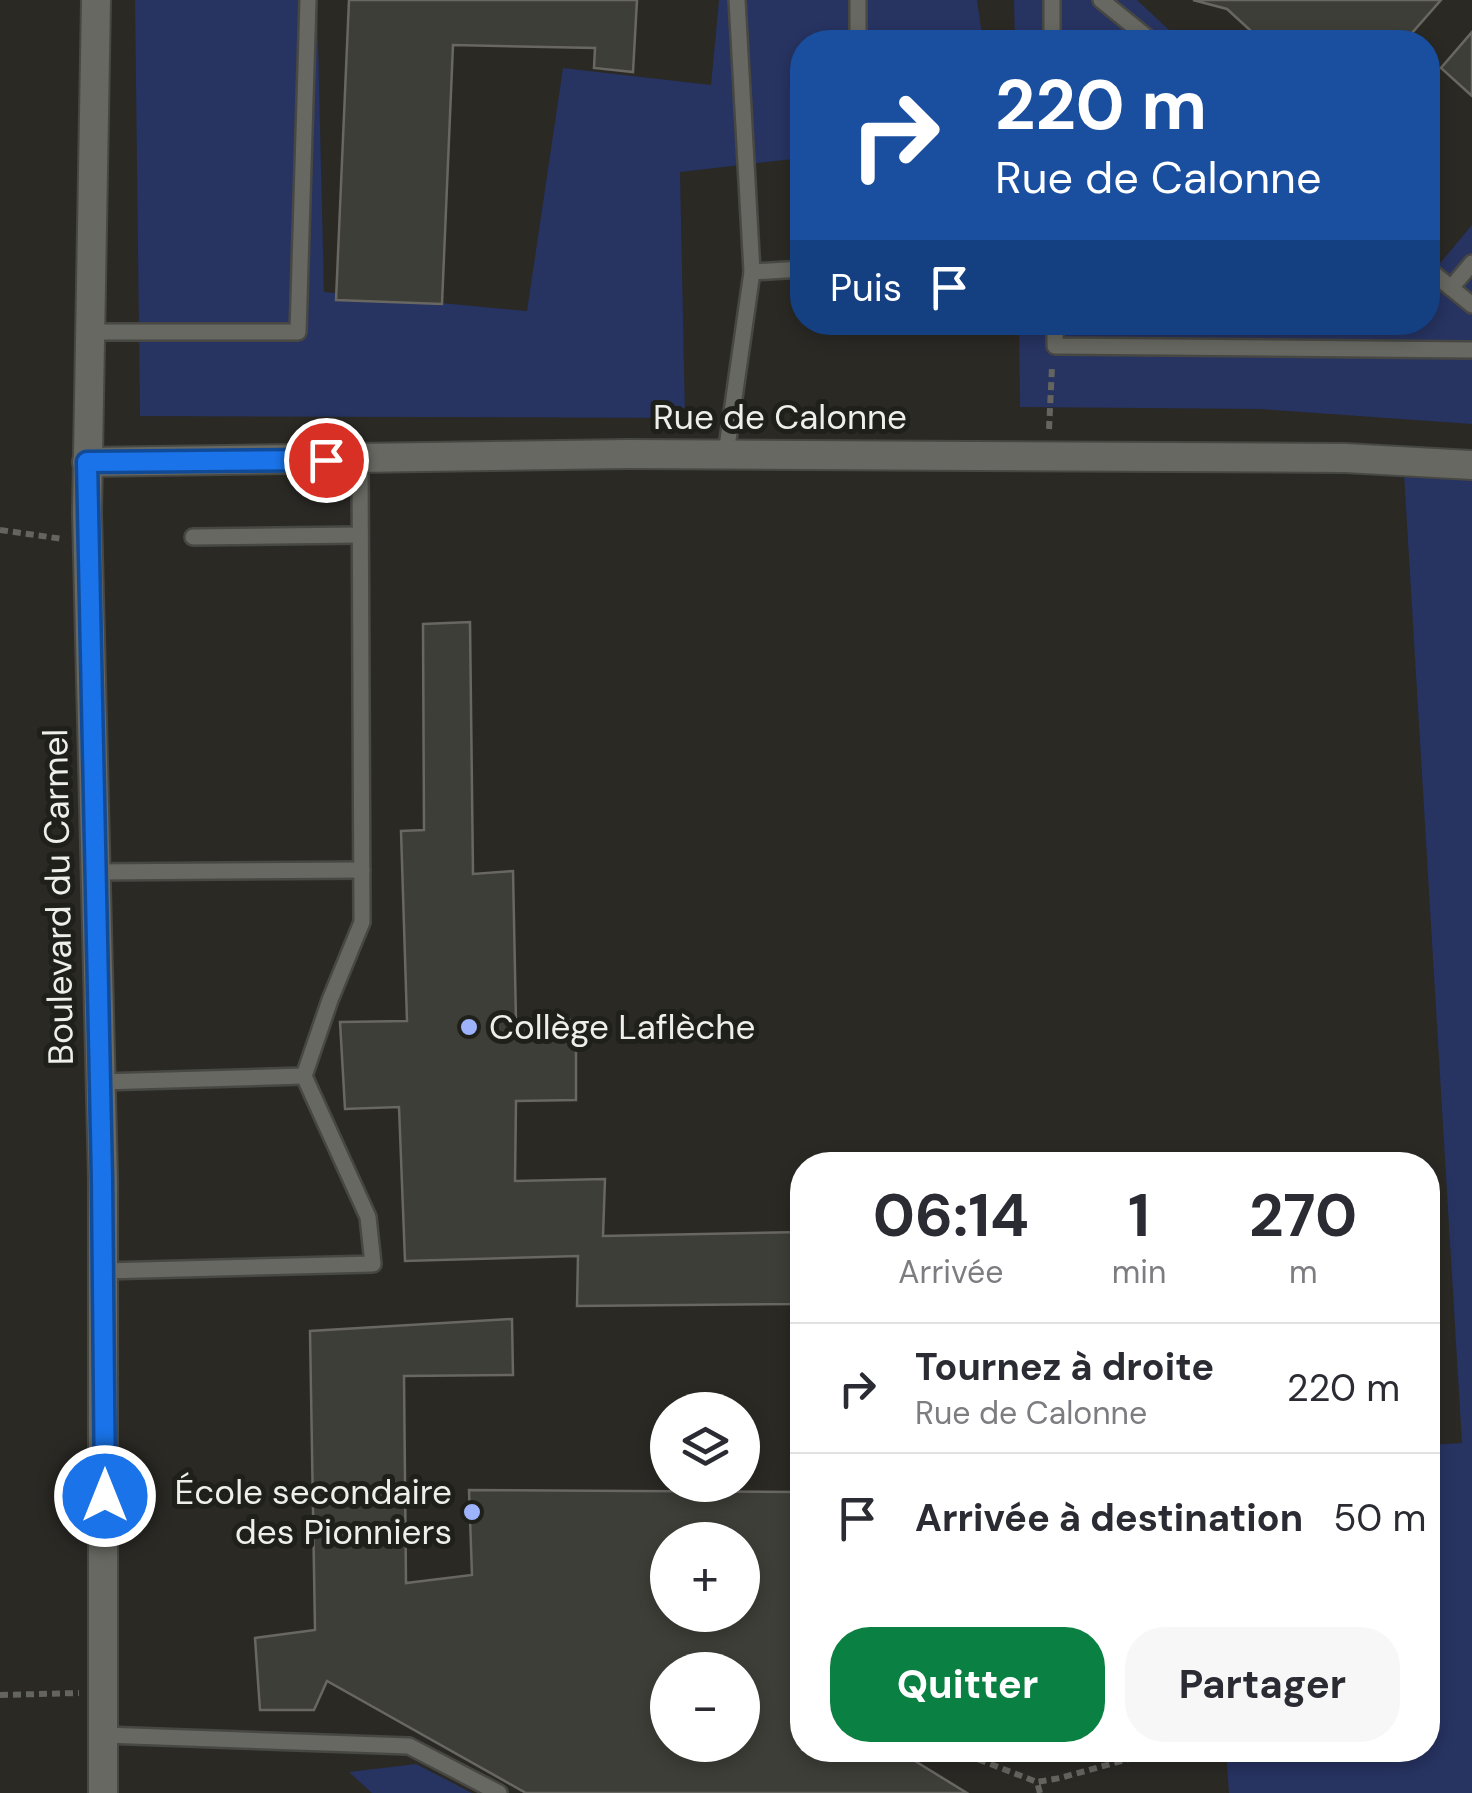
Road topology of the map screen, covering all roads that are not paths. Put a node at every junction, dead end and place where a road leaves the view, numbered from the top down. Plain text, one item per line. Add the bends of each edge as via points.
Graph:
1 (96, 0) edge
2 (308, 0) edge
3 (737, 0) edge
4 (858, 0) edge
5 (1052, 0) edge
6 (1101, 0) edge
7 (858, 30) edge
8 (1052, 30) edge
9 (1137, 30) edge
10 (1472, 263) edge
11 (790, 270) edge
12 (752, 272) junction
13 (1440, 278) edge
14 (1452, 288) junction
15 (1472, 305) edge
16 (90, 332) junction
17 (1055, 335) edge
18 (1472, 350) edge
19 (726, 454) junction
20 (360, 459) junction
21 (87, 462) junction
22 (1472, 465) edge
23 (360, 535) junction
24 (193, 538) dead end
25 (362, 870) junction
26 (96, 872) junction
27 (304, 1076) junction
28 (100, 1082) junction
29 (104, 1271) junction
30 (104, 1735) junction
31 (103, 1793) edge
32 (498, 1793) edge

1 - 16 street, Boulevard du Carmel
2 - 16 lane via 298,332
3 - 12 lane
4 - 7 lane
5 - 8 lane
6 - 9 lane
10 - 14 lane
11 - 12 lane
12 - 19 lane
13 - 14 lane
14 - 15 lane
16 - 21 street, Boulevard du Carmel
17 - 18 lane via 1055,346
19 - 20 street, Rue de Calonne
19 - 22 street, Rue de Calonne via 1345,458
20 - 21 street, Rue de Calonne
20 - 23 lane
21 - 26 street, Boulevard du Carmel
23 - 24 lane
23 - 25 lane
25 - 26 lane
25 - 27 lane via 362,922
26 - 28 street, Boulevard du Carmel
27 - 28 lane
27 - 29 lane via 368,1217 373,1264
28 - 29 street, Boulevard du Carmel
29 - 30 street, Boulevard du Carmel
30 - 31 street, Boulevard du Carmel
30 - 32 lane via 409,1746

